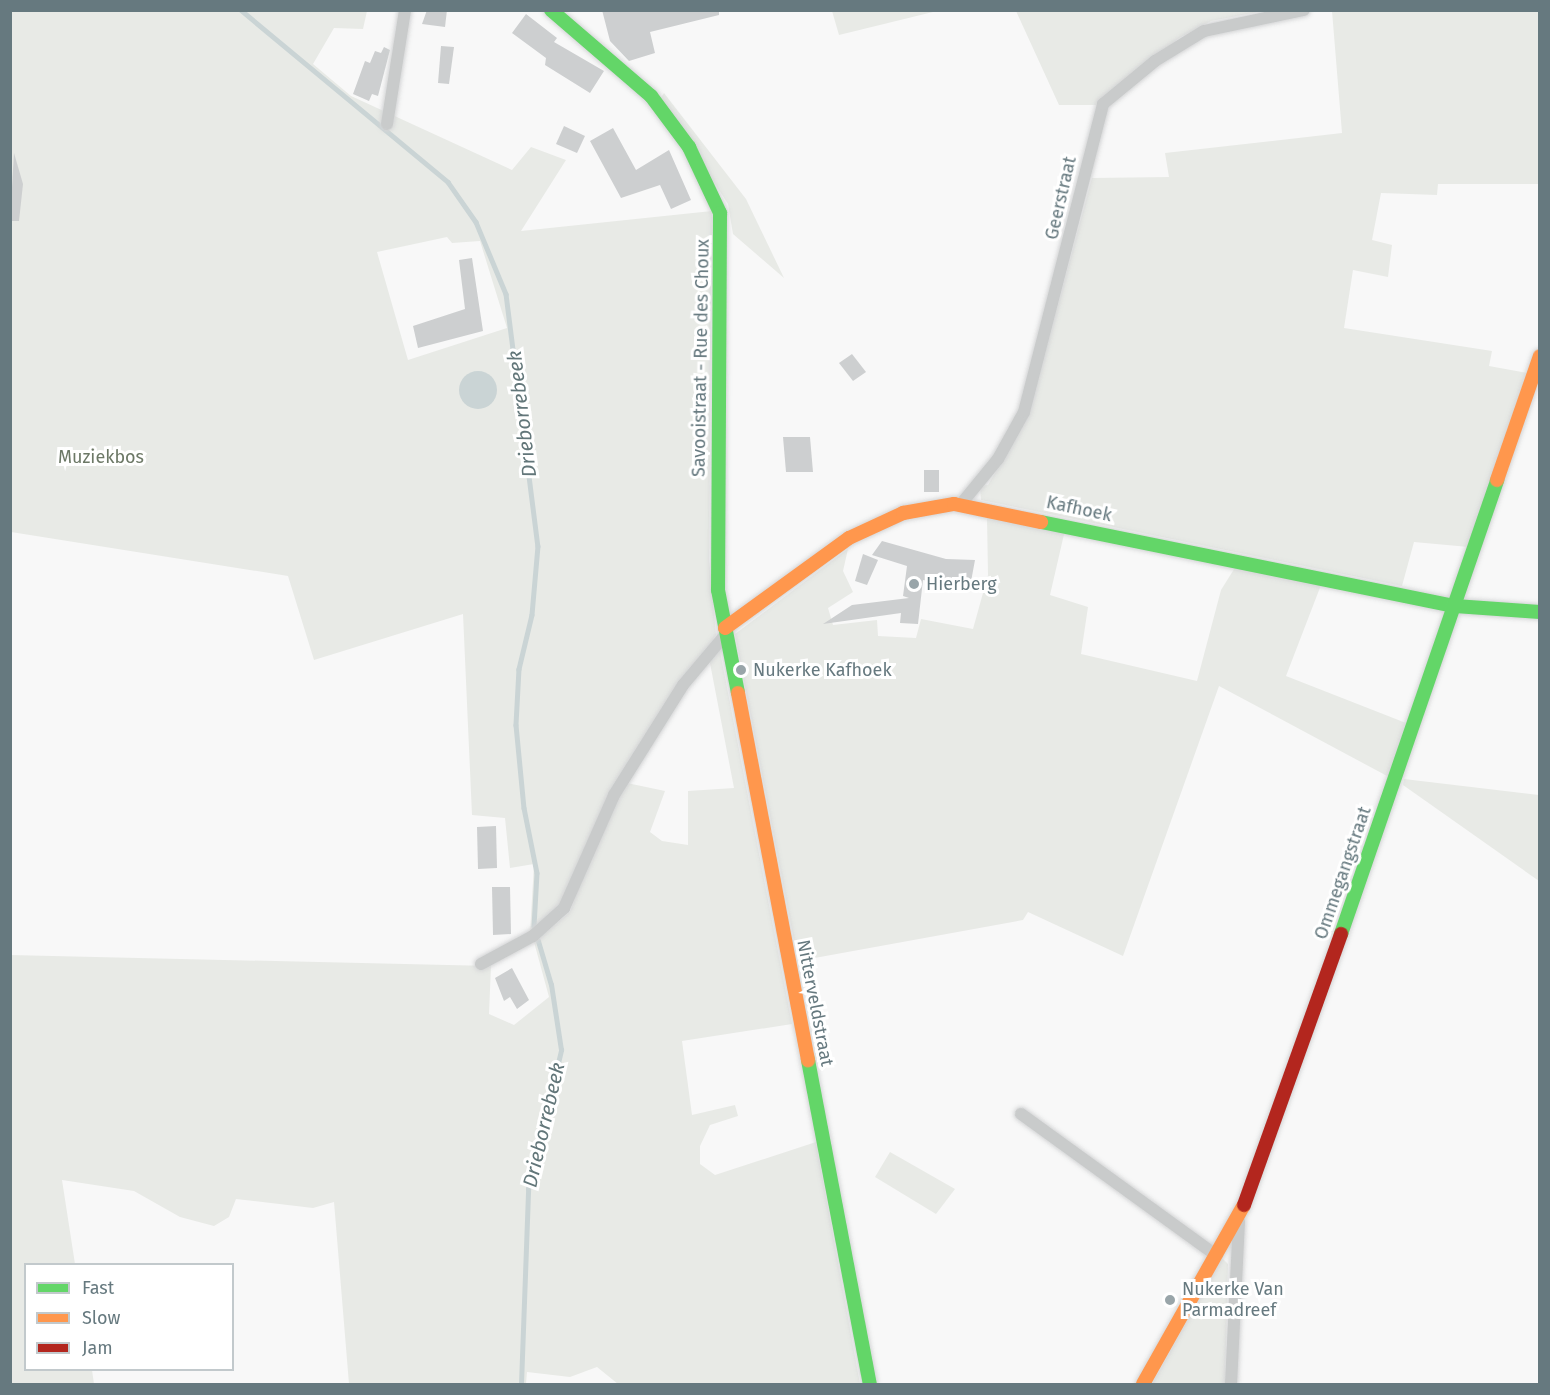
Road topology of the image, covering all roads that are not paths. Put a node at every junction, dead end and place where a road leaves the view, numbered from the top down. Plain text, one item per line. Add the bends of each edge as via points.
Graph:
1 (405, 10) edge
2 (551, 10) edge
3 (1304, 10) edge
4 (387, 124) dead end
5 (1539, 356) edge
6 (961, 504) junction
7 (1455, 606) junction
8 (1539, 612) edge
9 (726, 631) junction
10 (481, 964) dead end
11 (1022, 1114) dead end
12 (1239, 1217) junction
13 (1216, 1255) junction
14 (870, 1384) edge
15 (1143, 1384) edge
16 (1231, 1384) edge

1 - 4 street
2 - 9 main road, Savooistraat - Rue des Choux via 651,96 689,147 720,213 723,260 716,549
3 - 6 street, Geerstraat via 1204,31 1155,61 1103,104 1024,412 998,459
5 - 7 main road, Ommegangstraat
6 - 7 main road, Kafhoek
6 - 9 main road, Kafhoek via 903,513 849,538
7 - 8 main road, Kafhoek
7 - 12 main road, Ommegangstraat
9 - 10 street via 683,685 614,795 564,908 533,936
9 - 14 main road, Nitterveldstraat
11 - 13 street
12 - 13 main road, Ommegangstraat
12 - 16 street
13 - 15 main road, Ommegangstraat

